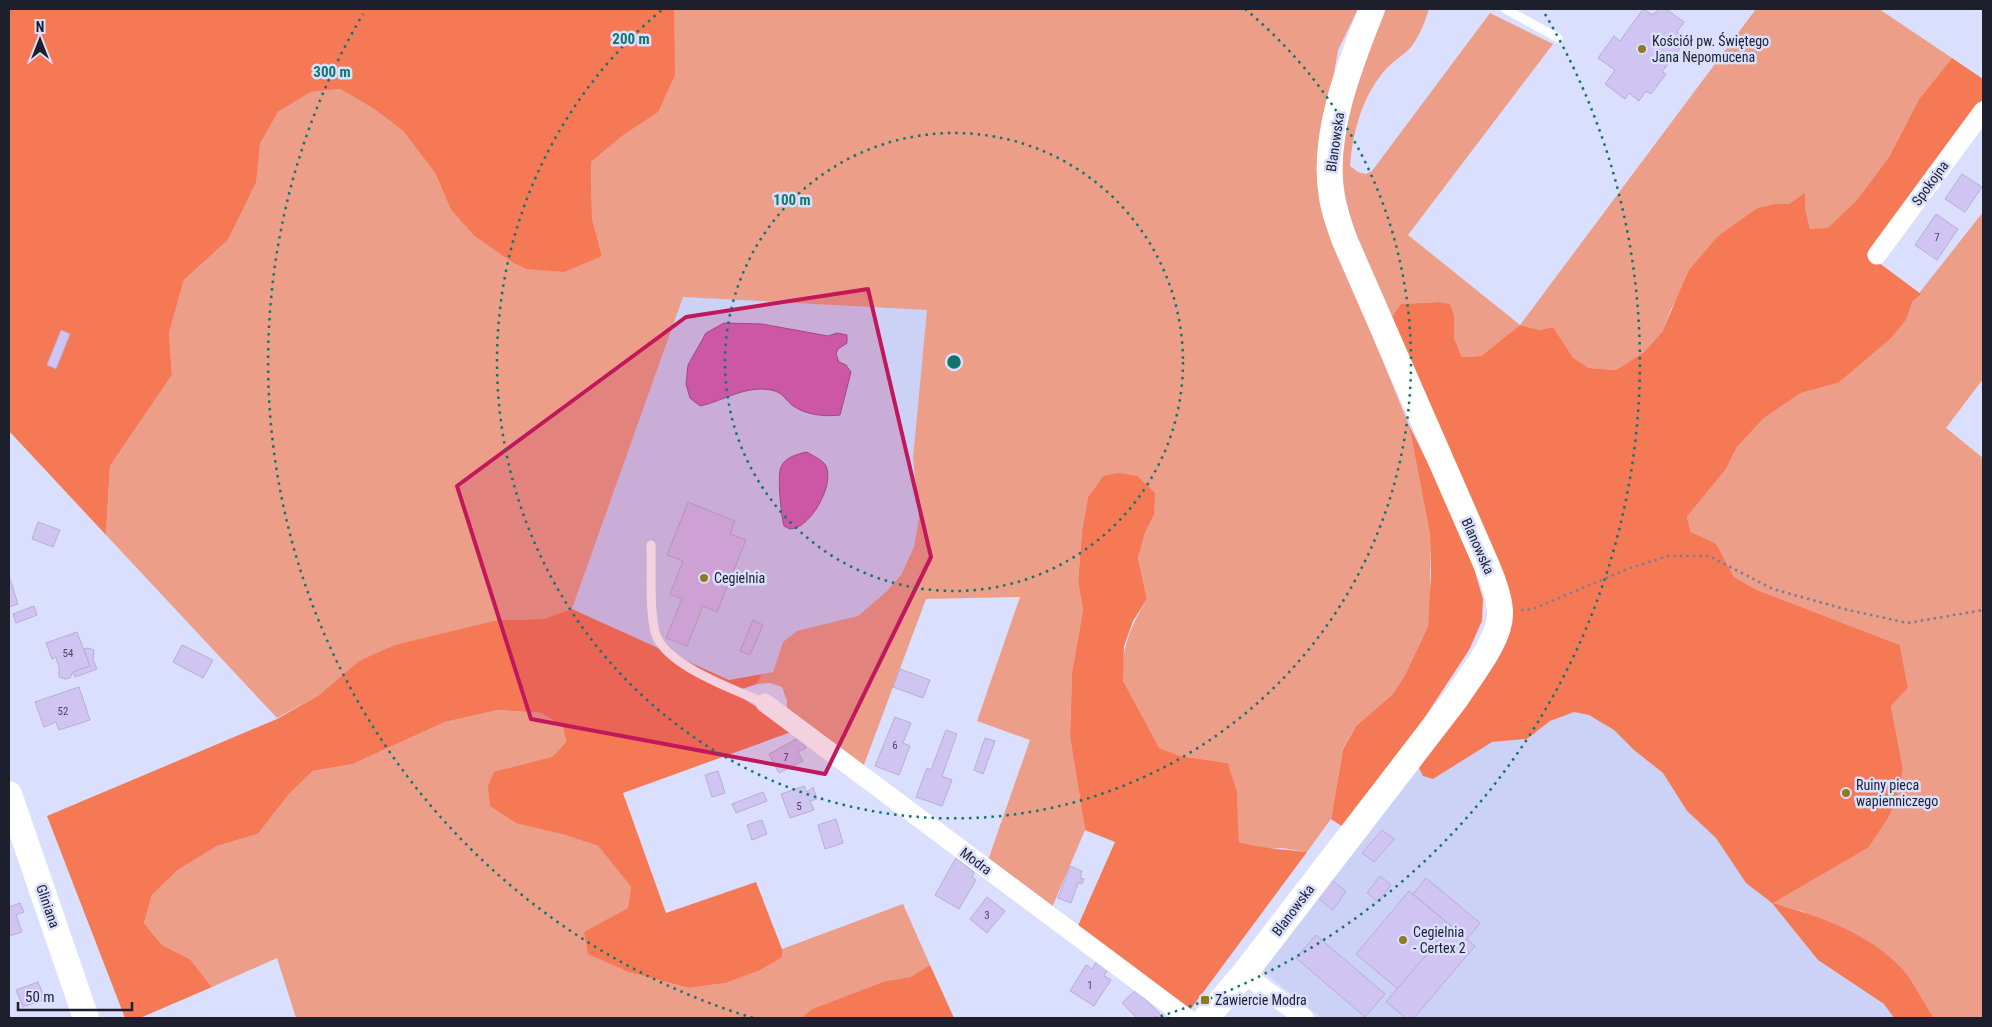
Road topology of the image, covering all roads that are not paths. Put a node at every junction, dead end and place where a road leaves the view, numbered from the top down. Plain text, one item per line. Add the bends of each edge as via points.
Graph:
1 (1372, 9) edge
2 (1505, 9) edge
3 (1558, 38) dead end
4 (1983, 111) edge
5 (1877, 255) dead end
6 (650, 545) dead end
7 (765, 703) joint
8 (9, 794) edge
9 (1244, 974) junction
10 (86, 1018) edge
11 (1187, 1018) edge
12 (1206, 1018) edge
13 (1304, 1018) edge

1 - 9 street, Blanowska via 1337,112 1329,174 1332,198 1345,241 1488,566 1500,612 1486,651 1457,697
2 - 3 lane
4 - 5 street, Spokojna
6 - 7 lane via 654,618 661,645 673,658
7 - 11 street, Modra
8 - 10 street, Gliniana
9 - 12 street, Blanowska
9 - 13 street

